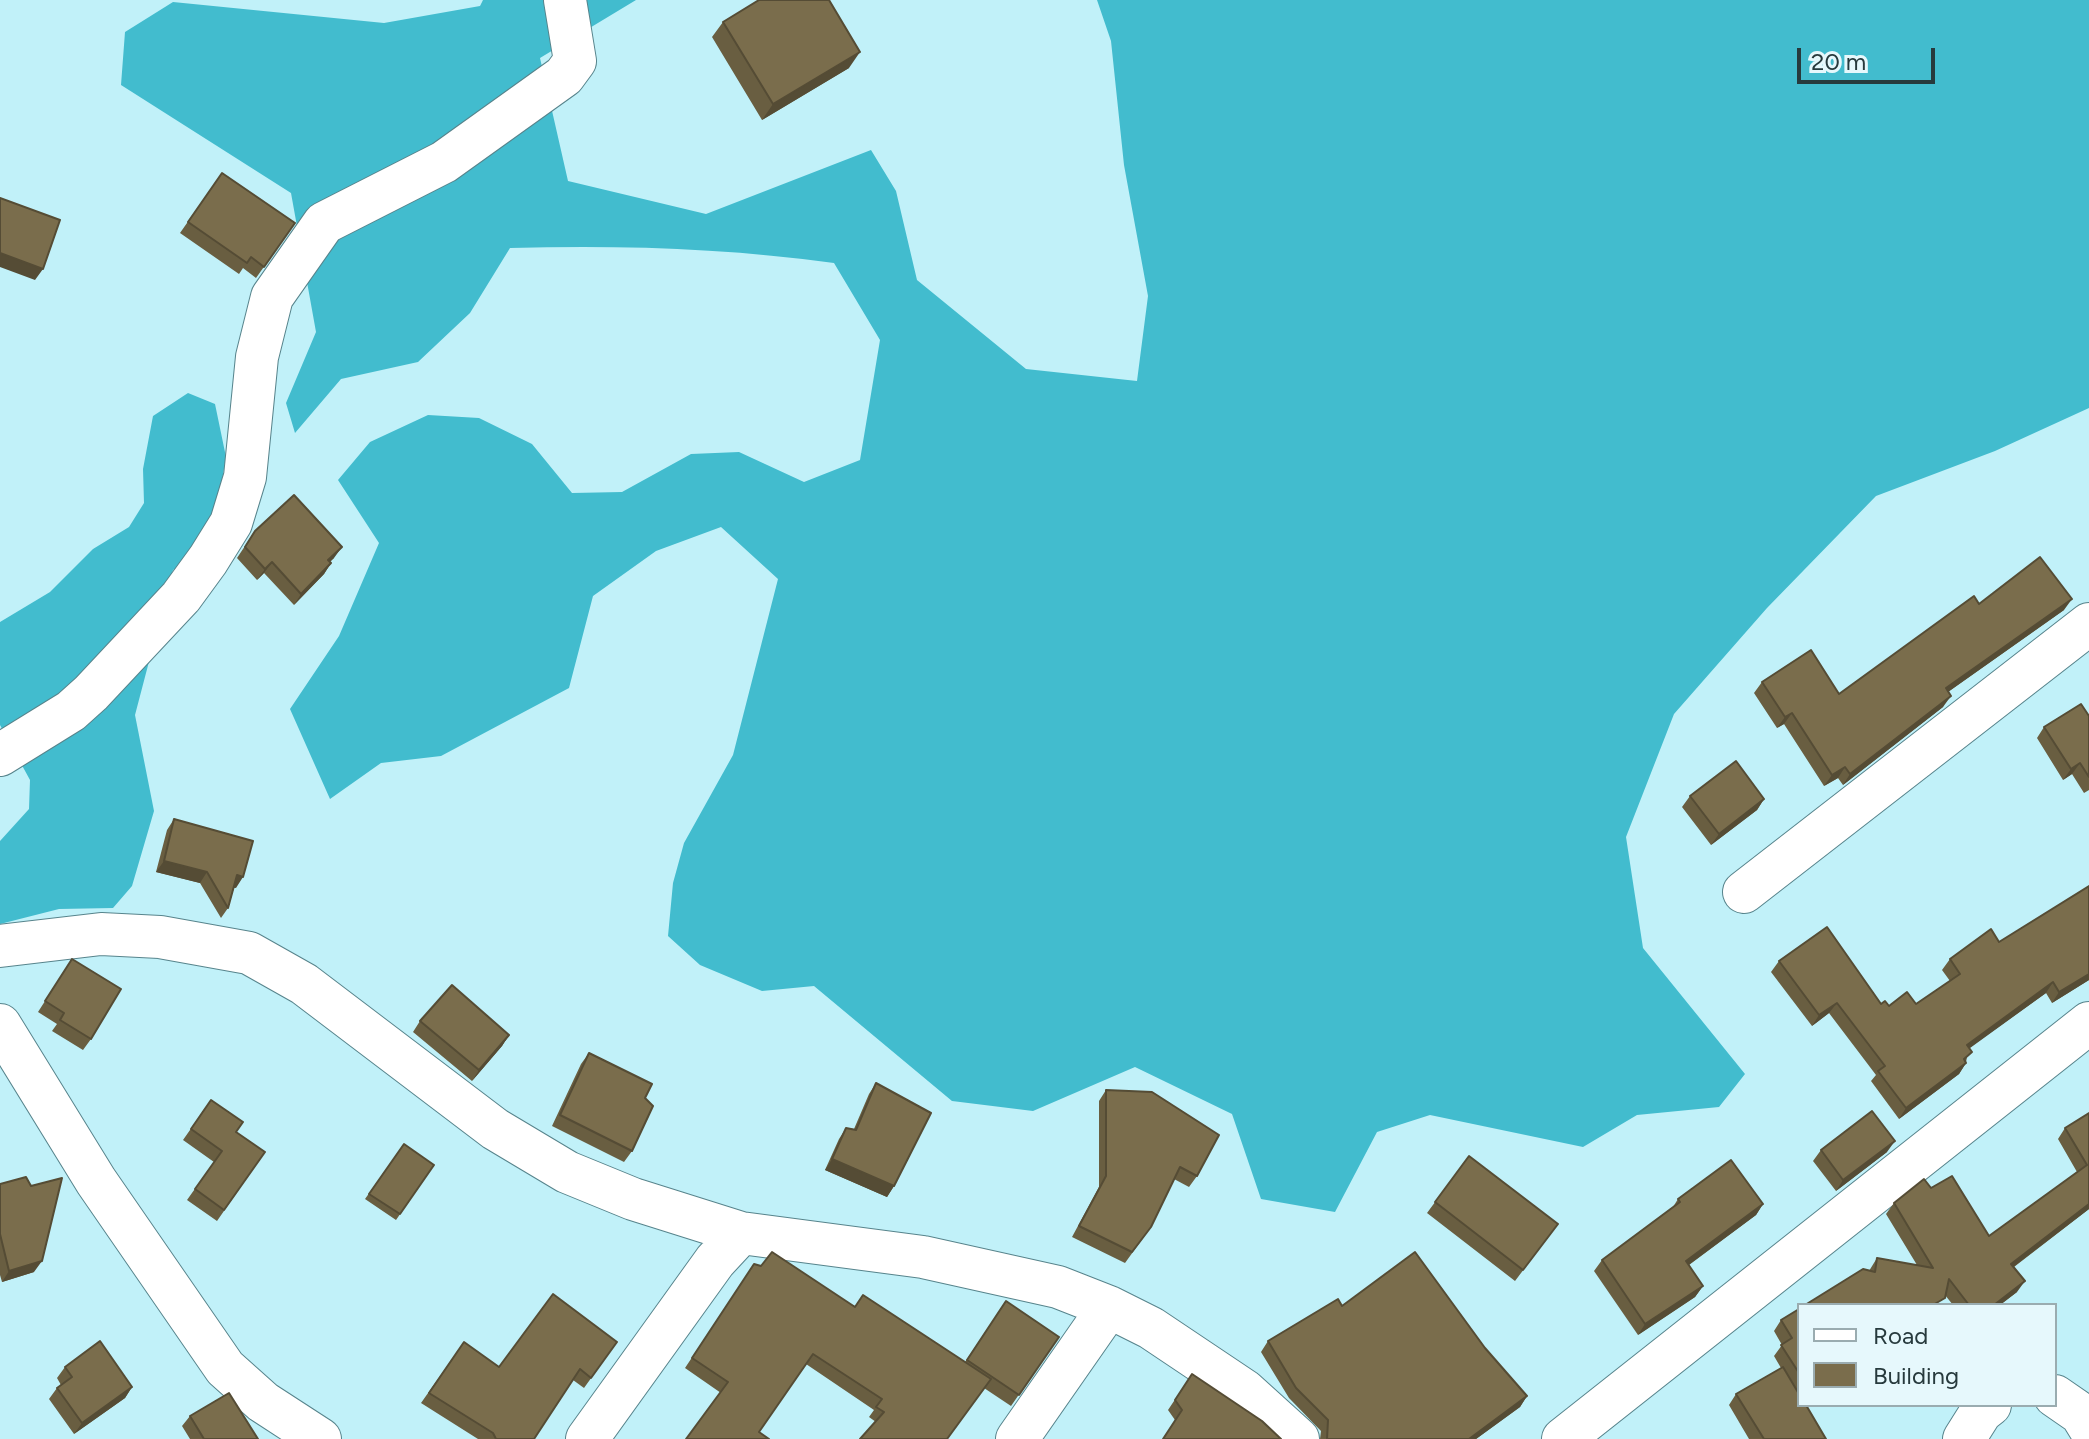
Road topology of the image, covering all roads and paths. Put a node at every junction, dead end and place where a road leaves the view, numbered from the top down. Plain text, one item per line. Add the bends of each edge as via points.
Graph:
1 (565, 0) edge
2 (2089, 624) edge
3 (0, 755) edge
4 (1744, 892) dead end
5 (0, 946) edge
6 (2089, 1023) edge
7 (0, 1025) edge
8 (741, 1233) junction
9 (1109, 1307) junction
10 (1987, 1407) edge
11 (320, 1439) edge
12 (587, 1439) edge
13 (1017, 1439) edge
14 (1298, 1439) edge
15 (1563, 1439) edge
16 (1964, 1439) edge

1 - 3 street via 575,61 564,76 444,162 324,223 299,256 272,297 257,357 245,477 231,523 181,597 91,693
2 - 4 street
5 - 8 street via 101,934 160,937 249,953 304,984 495,1129 567,1172
6 - 15 street
7 - 11 street via 96,1181 225,1368 263,1402
8 - 9 street via 923,1257 1058,1287
8 - 12 street via 715,1261
9 - 13 street
9 - 14 street via 1234,1383
10 - 16 street

